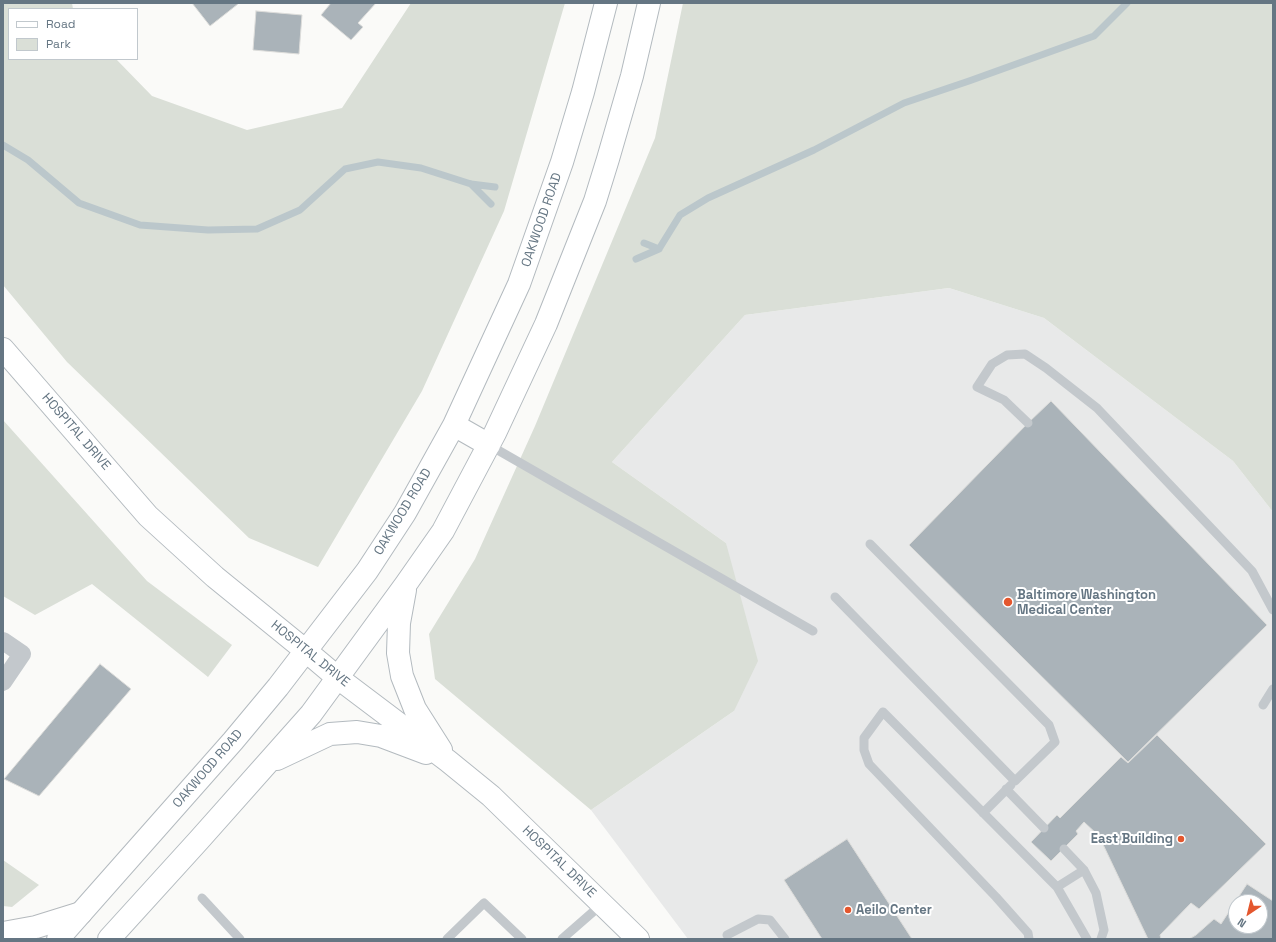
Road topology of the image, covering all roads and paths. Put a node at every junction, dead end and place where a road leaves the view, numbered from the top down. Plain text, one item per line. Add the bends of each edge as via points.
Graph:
1 (606, 3) edge
2 (649, 3) edge
3 (3, 349) edge
4 (1028, 423) dead end
5 (454, 425) junction
6 (489, 445) junction
7 (870, 544) dead end
8 (406, 584) junction
9 (835, 597) dead end
10 (1273, 610) edge
11 (813, 631) dead end
12 (3, 642) edge
13 (306, 652) junction
14 (338, 678) junction
15 (3, 682) edge
16 (1273, 689) edge
17 (1263, 705) dead end
18 (448, 761) junction
19 (264, 766) junction
20 (1015, 781) junction
21 (1006, 789) junction
22 (983, 813) junction
23 (1044, 828) dead end
24 (1064, 849) dead end
25 (1084, 870) junction
26 (1057, 887) junction
27 (202, 898) dead end
28 (602, 904) junction
29 (81, 913) junction
30 (3, 933) edge
31 (727, 935) dead end
32 (58, 939) edge
33 (109, 939) edge
34 (240, 939) edge
35 (447, 939) edge
36 (522, 939) edge
37 (562, 939) edge
38 (638, 939) edge
39 (785, 939) edge
40 (1029, 939) edge
41 (1087, 939) edge
42 (1101, 939) edge

1 - 5 main road, OAKWOOD ROAD via 562,162 530,255
2 - 6 main road via 632,76 595,201 546,324
3 - 13 main road, HOSPITAL DRIVE via 148,516 215,577
4 - 10 lane via 1004,400 977,387 992,364 1007,355 1025,354 1097,408 1252,572
5 - 6 main road
5 - 13 main road, OAKWOOD ROAD via 405,513 367,572
6 - 8 main road via 443,532
6 - 11 lane
7 - 20 lane via 1049,725 1055,742
8 - 14 main road
8 - 18 main road via 399,624 398,653 402,676 416,709
9 - 20 lane
12 - 15 street via 22,654
13 - 14 main road, HOSPITAL DRIVE
13 - 29 main road, OAKWOOD ROAD via 233,741
14 - 18 main road, HOSPITAL DRIVE
14 - 19 main road via 311,714
16 - 17 lane
18 - 19 main road via 382,736 357,732 330,734
18 - 28 main road, HOSPITAL DRIVE via 491,796
19 - 33 main road
20 - 21 lane
21 - 22 lane
21 - 23 lane
22 - 26 lane
22 - 40 lane via 882,712 864,738 864,750 869,764 996,897 1028,933
24 - 25 lane
25 - 26 lane
25 - 42 lane via 1096,893 1104,930
26 - 41 lane
27 - 34 lane
28 - 37 lane
28 - 38 main road, HOSPITAL DRIVE
29 - 30 main road via 36,927
29 - 32 main road, OAKWOOD ROAD
31 - 39 lane via 758,920 770,920
35 - 36 lane via 484,903

